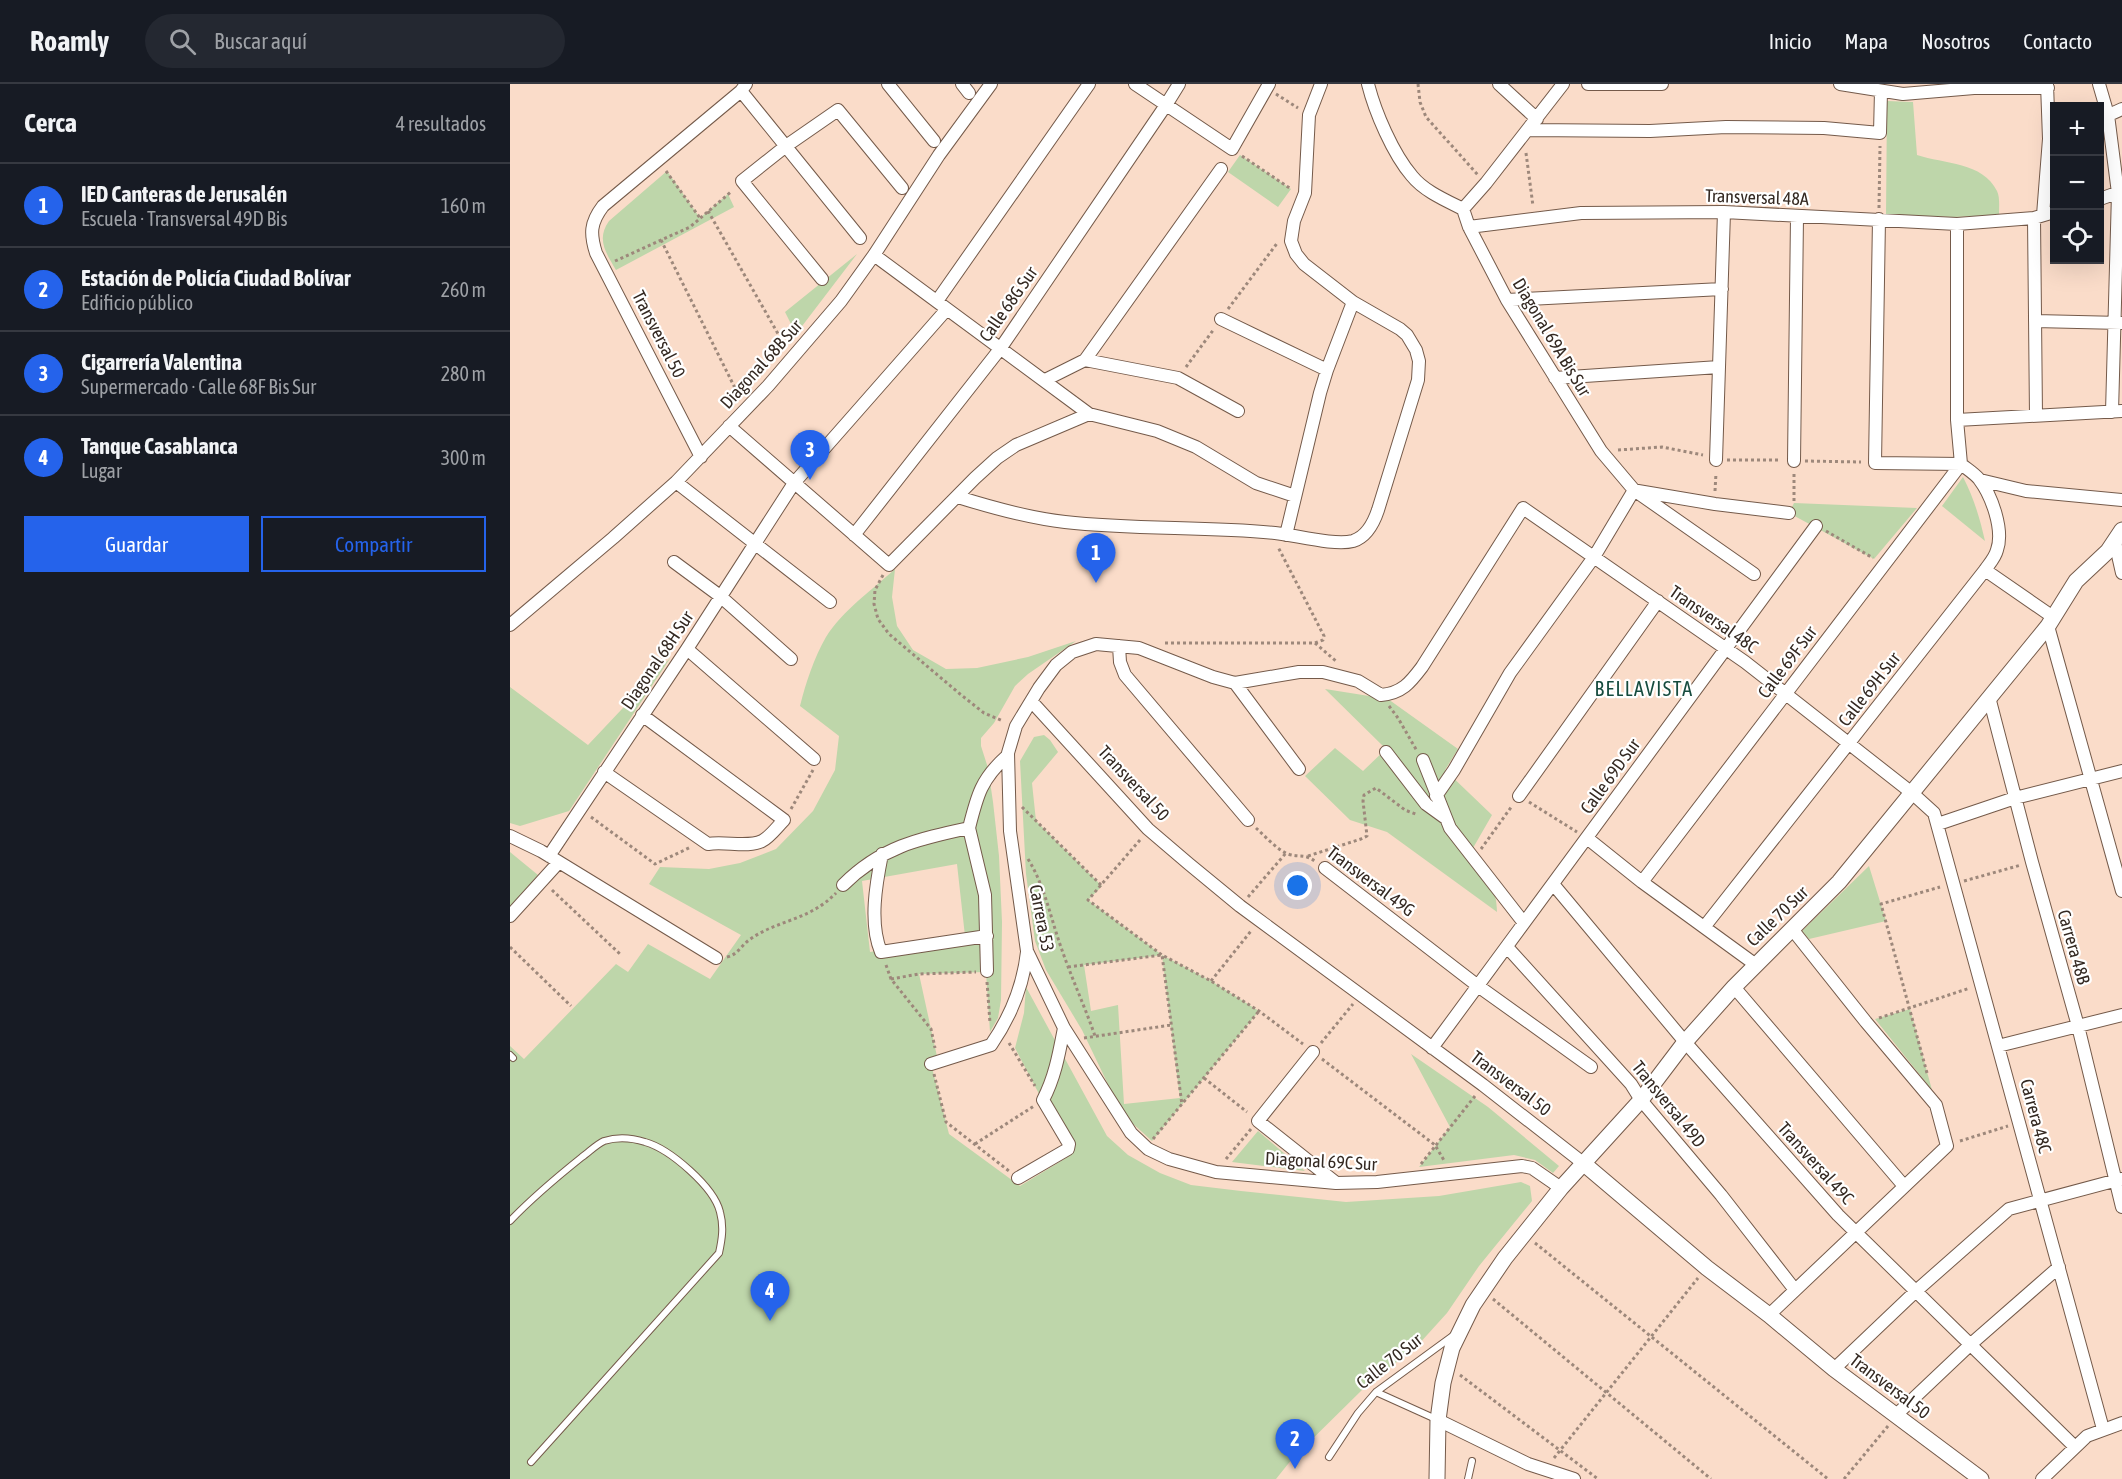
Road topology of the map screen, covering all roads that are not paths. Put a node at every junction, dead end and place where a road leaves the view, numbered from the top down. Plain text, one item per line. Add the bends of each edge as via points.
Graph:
1 (888, 84) edge
2 (991, 84) edge
3 (1089, 84) edge
4 (1135, 84) edge
5 (1179, 84) edge
6 (1321, 84) edge
7 (1368, 84) edge
8 (1499, 84) edge
9 (1563, 84) edge
10 (1588, 84) edge
11 (1662, 84) edge
12 (1840, 84) edge
13 (2099, 84) edge
14 (1268, 86) edge
15 (1974, 86) edge
16 (2048, 86) edge
17 (744, 88) edge
18 (1903, 89) edge
19 (1881, 91) junction
20 (2102, 102) edge
21 (1166, 105) junction
22 (2122, 109) edge
23 (2050, 112) edge
24 (2104, 117) edge
25 (1537, 119) junction
26 (1526, 133) junction
27 (934, 141) dead end
28 (786, 146) junction
29 (2050, 156) edge
30 (1221, 169) dead end
31 (902, 188) dead end
32 (2120, 192) edge
33 (2104, 198) edge
34 (1462, 209) junction
35 (1724, 212) junction
36 (2044, 215) edge
37 (1797, 217) junction
38 (1878, 219) junction
39 (1957, 224) junction
40 (1469, 227) junction
41 (860, 238) dead end
42 (874, 255) junction
43 (822, 279) dead end
44 (1722, 289) junction
45 (1507, 300) junction
46 (1353, 302) junction
47 (942, 305) junction
48 (1221, 319) road end
49 (2035, 321) junction
50 (2118, 323) edge
51 (1000, 349) junction
52 (1085, 360) junction
53 (1719, 367) junction
54 (1327, 370) junction
55 (1555, 378) junction
56 (1045, 380) junction
57 (1238, 411) dead end
58 (2117, 411) edge
59 (1089, 414) junction
60 (2036, 415) junction
61 (1957, 420) junction
62 (729, 426) junction
63 (701, 457) junction
64 (1716, 460) road end
65 (1794, 461) road end
66 (1961, 464) junction
67 (1980, 480) junction
68 (676, 482) junction
69 (794, 483) junction
70 (1634, 490) junction
71 (1295, 496) junction
72 (958, 497) junction
73 (2122, 500) edge
74 (1789, 513) road end
75 (1816, 526) road end
76 (1281, 534) junction
77 (854, 535) junction
78 (2118, 536) edge
79 (755, 543) junction
80 (1594, 557) junction
81 (674, 562) dead end
82 (1985, 570) junction
83 (2122, 573) edge
84 (1754, 574) dead end
85 (720, 596) junction
86 (830, 602) dead end
87 (1658, 602) junction
88 (2051, 621) junction
89 (510, 625) edge
90 (1119, 646) junction
91 (1726, 648) junction
92 (687, 649) junction
93 (791, 659) dead end
94 (1235, 683) junction
95 (1786, 694) junction
96 (1989, 697) junction
97 (1032, 702) junction
98 (642, 715) junction
99 (1849, 743) junction
100 (1386, 752) dead end
101 (1008, 756) junction
102 (814, 759) road end
103 (1423, 760) road end
104 (1299, 769) dead end
105 (2122, 771) edge
106 (604, 772) junction
107 (2091, 779) junction
108 (1912, 793) junction
109 (1436, 796) junction
110 (1519, 796) road end
111 (2015, 798) junction
112 (1445, 818) junction
113 (1936, 819) junction
114 (1248, 820) road end
115 (969, 828) junction
116 (510, 836) edge
117 (1587, 838) junction
118 (882, 854) junction
119 (554, 859) junction
120 (1325, 868) road end
121 (1642, 882) junction
122 (1553, 884) junction
123 (843, 885) road end
124 (2122, 891) edge
125 (510, 916) edge
126 (1524, 923) junction
127 (1705, 926) junction
128 (1792, 929) junction
129 (987, 936) junction
130 (1507, 947) junction
131 (1027, 951) junction
132 (716, 958) road end
133 (1756, 964) junction
134 (987, 971) road end
135 (1478, 986) junction
136 (1734, 987) junction
137 (2122, 1015) edge
138 (2078, 1026) junction
139 (1064, 1028) junction
140 (1685, 1042) junction
141 (1998, 1046) junction
142 (1432, 1048) junction
143 (1313, 1052) road end
144 (935, 1063) road end
145 (1591, 1067) dead end
146 (1641, 1100) junction
147 (1148, 1149) joint
148 (1583, 1163) junction
149 (1018, 1178) road end
150 (2119, 1180) edge
151 (1336, 1183) junction
152 (1904, 1186) junction
153 (1561, 1188) junction
154 (2041, 1202) junction
155 (2122, 1207) edge
156 (510, 1221) edge
157 (1856, 1233) junction
158 (2059, 1267) junction
159 (1795, 1290) junction
160 (1916, 1291) junction
161 (1768, 1315) junction
162 (1460, 1331) junction
163 (1971, 1344) junction
164 (1834, 1369) junction
165 (1376, 1392) junction
166 (1896, 1415) junction
167 (1438, 1420) junction
168 (2122, 1423) edge
169 (2103, 1429) junction
170 (2074, 1446) junction
171 (1329, 1457) dead end
172 (1472, 1461) dead end
173 (531, 1462) dead end
174 (1437, 1479) edge
175 (1468, 1479) edge
176 (1574, 1479) edge
177 (1981, 1479) edge
178 (2042, 1479) edge

1 - 27 street
2 - 42 street, Diagonal 68B Sur
3 - 47 street, Diagonal 68H Sur
4 - 21 street
5 - 21 street, Calle 68G Sur
6 - 46 street via 1309,115 1305,193 1291,241 1304,264
7 - 34 street via 1387,136 1412,177
8 - 25 street
9 - 25 street
10 - 11 street
12 - 19 street
13 - 20 street
14 - 21 street via 1232,149
15 - 16 street
15 - 18 street
16 - 23 street
17 - 28 street
17 - 63 street, Transversal 50 via 603,207 591,226 591,238 603,267
18 - 19 street
19 - 26 street via 1880,133 1726,127
21 - 51 street, Calle 68G Sur
22 - 24 street
24 - 32 street
25 - 26 street
26 - 34 street
28 - 31 street via 838,110
28 - 41 street
28 - 43 street via 742,181
29 - 36 street
30 - 52 street
32 - 33 street
32 - 50 street
34 - 40 street, Diagonal 69A Bis Sur
35 - 37 street, Transversal 48A
35 - 40 street, Transversal 48A via 1581,213
35 - 44 street
36 - 39 street, Transversal 48A
36 - 49 street
37 - 38 street, Transversal 48A
37 - 65 street
38 - 39 street, Transversal 48A
38 - 66 street via 1875,463
39 - 61 street
40 - 45 street, Diagonal 69A Bis Sur
42 - 47 street
42 - 62 street, Diagonal 68B Sur via 841,301 791,358 764,381
44 - 45 street
44 - 53 street
45 - 55 street, Diagonal 69A Bis Sur
46 - 54 street
46 - 76 street via 1400,329 1419,361 1418,380 1378,510 1374,522 1354,541
47 - 51 street
47 - 69 street, Diagonal 68H Sur
48 - 54 street
49 - 50 street
49 - 60 street
50 - 58 street
51 - 56 street
51 - 77 street, Calle 68G Sur
52 - 56 street
52 - 57 street via 1178,378
53 - 55 street
53 - 64 street
54 - 71 street
55 - 70 street, Diagonal 69A Bis Sur via 1601,451
56 - 59 street
58 - 60 street
59 - 71 street via 1156,431 1196,447 1256,483
59 - 72 street via 1016,445
60 - 61 street
61 - 66 street
62 - 63 street, Diagonal 68B Sur
62 - 69 street
63 - 68 street, Diagonal 68B Sur
66 - 67 street, Calle 69H Sur
66 - 95 street, Calle 69F Sur
67 - 73 street via 2026,491
67 - 82 street, Calle 69H Sur via 1996,519 1999,539 1997,552
68 - 79 street
68 - 89 street, Diagonal 68B Sur
69 - 77 street
69 - 79 street, Diagonal 68H Sur
70 - 74 street
70 - 80 street
70 - 84 street, Diagonal 69A Bis Sur
71 - 76 street
72 - 76 street via 1006,512 1066,523
72 - 77 street via 889,566
75 - 91 street, Calle 69D Sur
78 - 83 street
78 - 88 street, Calle 70 Sur via 2076,580
79 - 85 street, Diagonal 68H Sur
79 - 86 street
80 - 87 street, Transversal 48C
80 - 94 street, Transversal 48C via 1523,508 1410,683 1401,691 1381,695 1358,681 1323,672
80 - 109 street via 1510,673
81 - 85 street
82 - 88 street
82 - 99 street, Calle 69H Sur
85 - 92 street, Diagonal 68H Sur
85 - 93 street
87 - 91 street, Transversal 48C
87 - 110 street
88 - 96 street, Calle 70 Sur
88 - 107 street
90 - 94 street, Carrera 53 via 1139,648
90 - 97 street, Carrera 53 via 1096,644 1072,652 1056,665
90 - 114 street via 1125,675
91 - 95 street, Transversal 48C
91 - 117 street, Calle 69D Sur
92 - 98 street, Diagonal 68H Sur
92 - 102 street
94 - 104 street
95 - 99 street, Transversal 48C
95 - 121 street, Calle 69F Sur
96 - 108 street, Calle 70 Sur
96 - 111 street, Carrera 48B
97 - 101 street, Carrera 53 via 1016,726
97 - 142 street, Transversal 50 via 1148,830 1240,906
98 - 106 street, Diagonal 68H Sur
98 - 106 street via 784,820 764,841 708,844
99 - 108 street, Transversal 48C
99 - 127 street, Calle 69H Sur
100 - 112 street via 1426,804
101 - 115 street via 991,771 980,790
101 - 131 street, Carrera 53 via 1010,831
103 - 109 street
105 - 107 street
106 - 119 street, Diagonal 68H Sur
107 - 111 street
107 - 124 street
108 - 113 street, Transversal 48C
108 - 128 street, Calle 70 Sur via 1839,882
109 - 112 street
111 - 113 street
111 - 138 street, Carrera 48B
112 - 126 street
113 - 141 street, Carrera 48C
115 - 118 street via 920,838
115 - 129 street via 985,895
116 - 119 street
117 - 121 street
117 - 122 street, Calle 69D Sur
118 - 123 street
118 - 129 street via 874,911 881,952
119 - 125 street, Diagonal 68H Sur via 542,881
119 - 132 street
120 - 135 street, Transversal 49G
121 - 127 street
122 - 126 street, Calle 69D Sur
122 - 140 street, Transversal 49C
126 - 130 street, Calle 69D Sur
127 - 133 street
128 - 133 street, Calle 70 Sur
128 - 152 street via 1936,1105 1947,1146
129 - 134 street
130 - 135 street, Calle 69D Sur
130 - 146 street, Transversal 49D via 1631,1084
131 - 139 street, Carrera 53
131 - 144 street via 1024,978 1009,1017 991,1045
133 - 136 street, Calle 70 Sur
135 - 142 street, Calle 69D Sur
135 - 145 street, Transversal 49G
136 - 140 street, Calle 70 Sur
136 - 152 street
137 - 138 street
138 - 141 street
138 - 150 street, Carrera 48B
139 - 147 street, Carrera 53 via 1131,1133
139 - 149 street via 1052,1083 1043,1100 1069,1144 1068,1149
140 - 146 street, Calle 70 Sur
140 - 157 street, Transversal 49C
141 - 154 street, Carrera 48C
142 - 148 street, Transversal 50
143 - 151 street via 1258,1121
146 - 148 street, Calle 70 Sur
146 - 159 street, Transversal 49D
147 - 151 street, Diagonal 69C Sur via 1188,1166 1216,1172
148 - 153 street, Calle 70 Sur
148 - 161 street, Transversal 50
150 - 154 street
150 - 155 street, Carrera 48B
151 - 153 street, Diagonal 69C Sur via 1521,1166 1532,1168
152 - 157 street
153 - 162 street, Calle 70 Sur via 1483,1290
154 - 158 street, Carrera 48C
154 - 160 street via 2009,1209
156 - 173 lane via 560,1174 602,1142 622,1138 646,1142 689,1170 720,1210 723,1234 719,1253
157 - 159 street
157 - 160 street, Transversal 49C
158 - 163 street
158 - 169 street, Carrera 48C
159 - 161 street
160 - 163 street, Transversal 49C
160 - 164 street
161 - 164 street, Transversal 50
162 - 165 lane, Calle 70 Sur
162 - 167 street, Calle 70 Sur via 1447,1365
163 - 166 street
163 - 170 street, Transversal 49C
164 - 166 street, Transversal 50
165 - 167 lane
165 - 171 lane, Calle 70 Sur
166 - 177 street, Transversal 50
167 - 174 street, Calle 70 Sur
167 - 176 street via 1545,1470
168 - 169 street
169 - 170 street
170 - 178 street
172 - 175 lane

